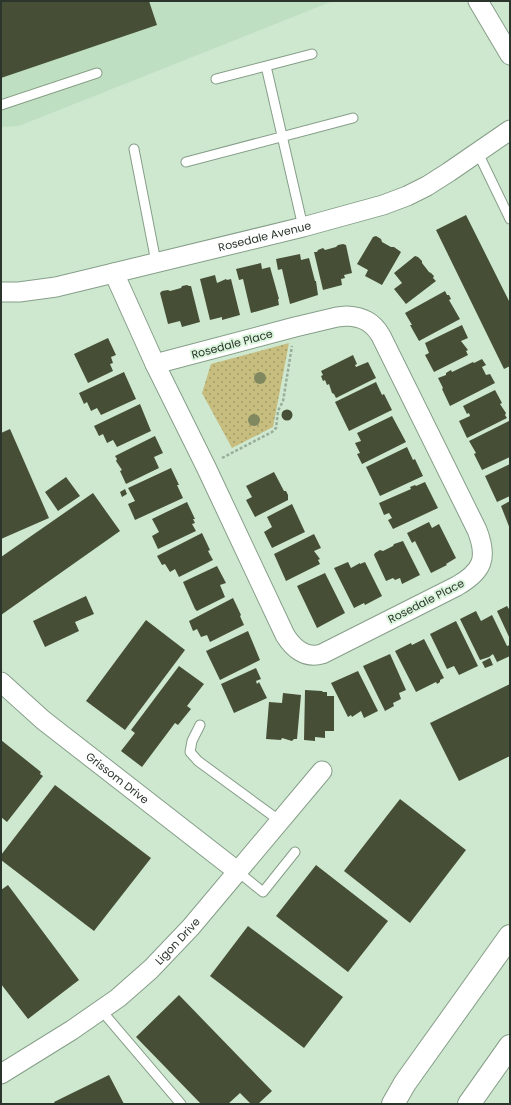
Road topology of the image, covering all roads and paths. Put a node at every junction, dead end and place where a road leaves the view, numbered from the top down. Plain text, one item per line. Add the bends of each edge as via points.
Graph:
1 (478, 1) edge
2 (312, 54) dead end
3 (510, 55) edge
4 (266, 66) junction
5 (97, 73) dead end
6 (216, 79) dead end
7 (1, 105) edge
8 (354, 118) dead end
9 (510, 130) edge
10 (282, 137) junction
11 (134, 149) dead end
12 (478, 153) junction
13 (186, 162) dead end
14 (510, 219) edge
15 (303, 227) junction
16 (156, 262) junction
17 (114, 273) junction
18 (1, 292) edge
19 (294, 327) junction
20 (155, 364) junction
21 (206, 467) junction
22 (1, 682) edge
23 (200, 725) dead end
24 (322, 771) dead end
25 (280, 821) junction
26 (295, 852) dead end
27 (237, 871) junction
28 (510, 936) edge
29 (101, 1010) junction
30 (510, 1046) edge
31 (1, 1074) edge
32 (181, 1104) edge
33 (393, 1104) edge
34 (469, 1104) edge

1 - 3 street
2 - 4 lane
4 - 6 lane
4 - 10 lane
5 - 7 lane
8 - 10 lane
9 - 12 street, Rosedale Avenue
10 - 13 lane
10 - 15 lane
11 - 16 lane
12 - 14 lane
12 - 15 street, Rosedale Avenue via 444,176 407,196
15 - 16 street, Rosedale Avenue
16 - 17 street, Rosedale Avenue
17 - 18 street, Rosedale Avenue via 56,287
17 - 20 street, Rosedale Place
19 - 20 street, Rosedale Place
19 - 21 path via 283,401 278,411 276,428
19 - 21 street, Rosedale Place via 347,316 367,320 377,328 477,530 483,550 479,567 471,577 458,586 322,654 307,656 294,647 285,635
20 - 21 street, Rosedale Place
22 - 27 street, Grissom Drive via 43,720
23 - 25 lane via 190,752
24 - 25 street, Ligon Drive
25 - 27 street, Ligon Drive
26 - 27 lane via 263,892
27 - 29 street, Ligon Drive via 170,950 136,984
28 - 33 highway via 405,1083
29 - 31 street, Ligon Drive
29 - 32 lane
30 - 34 highway

